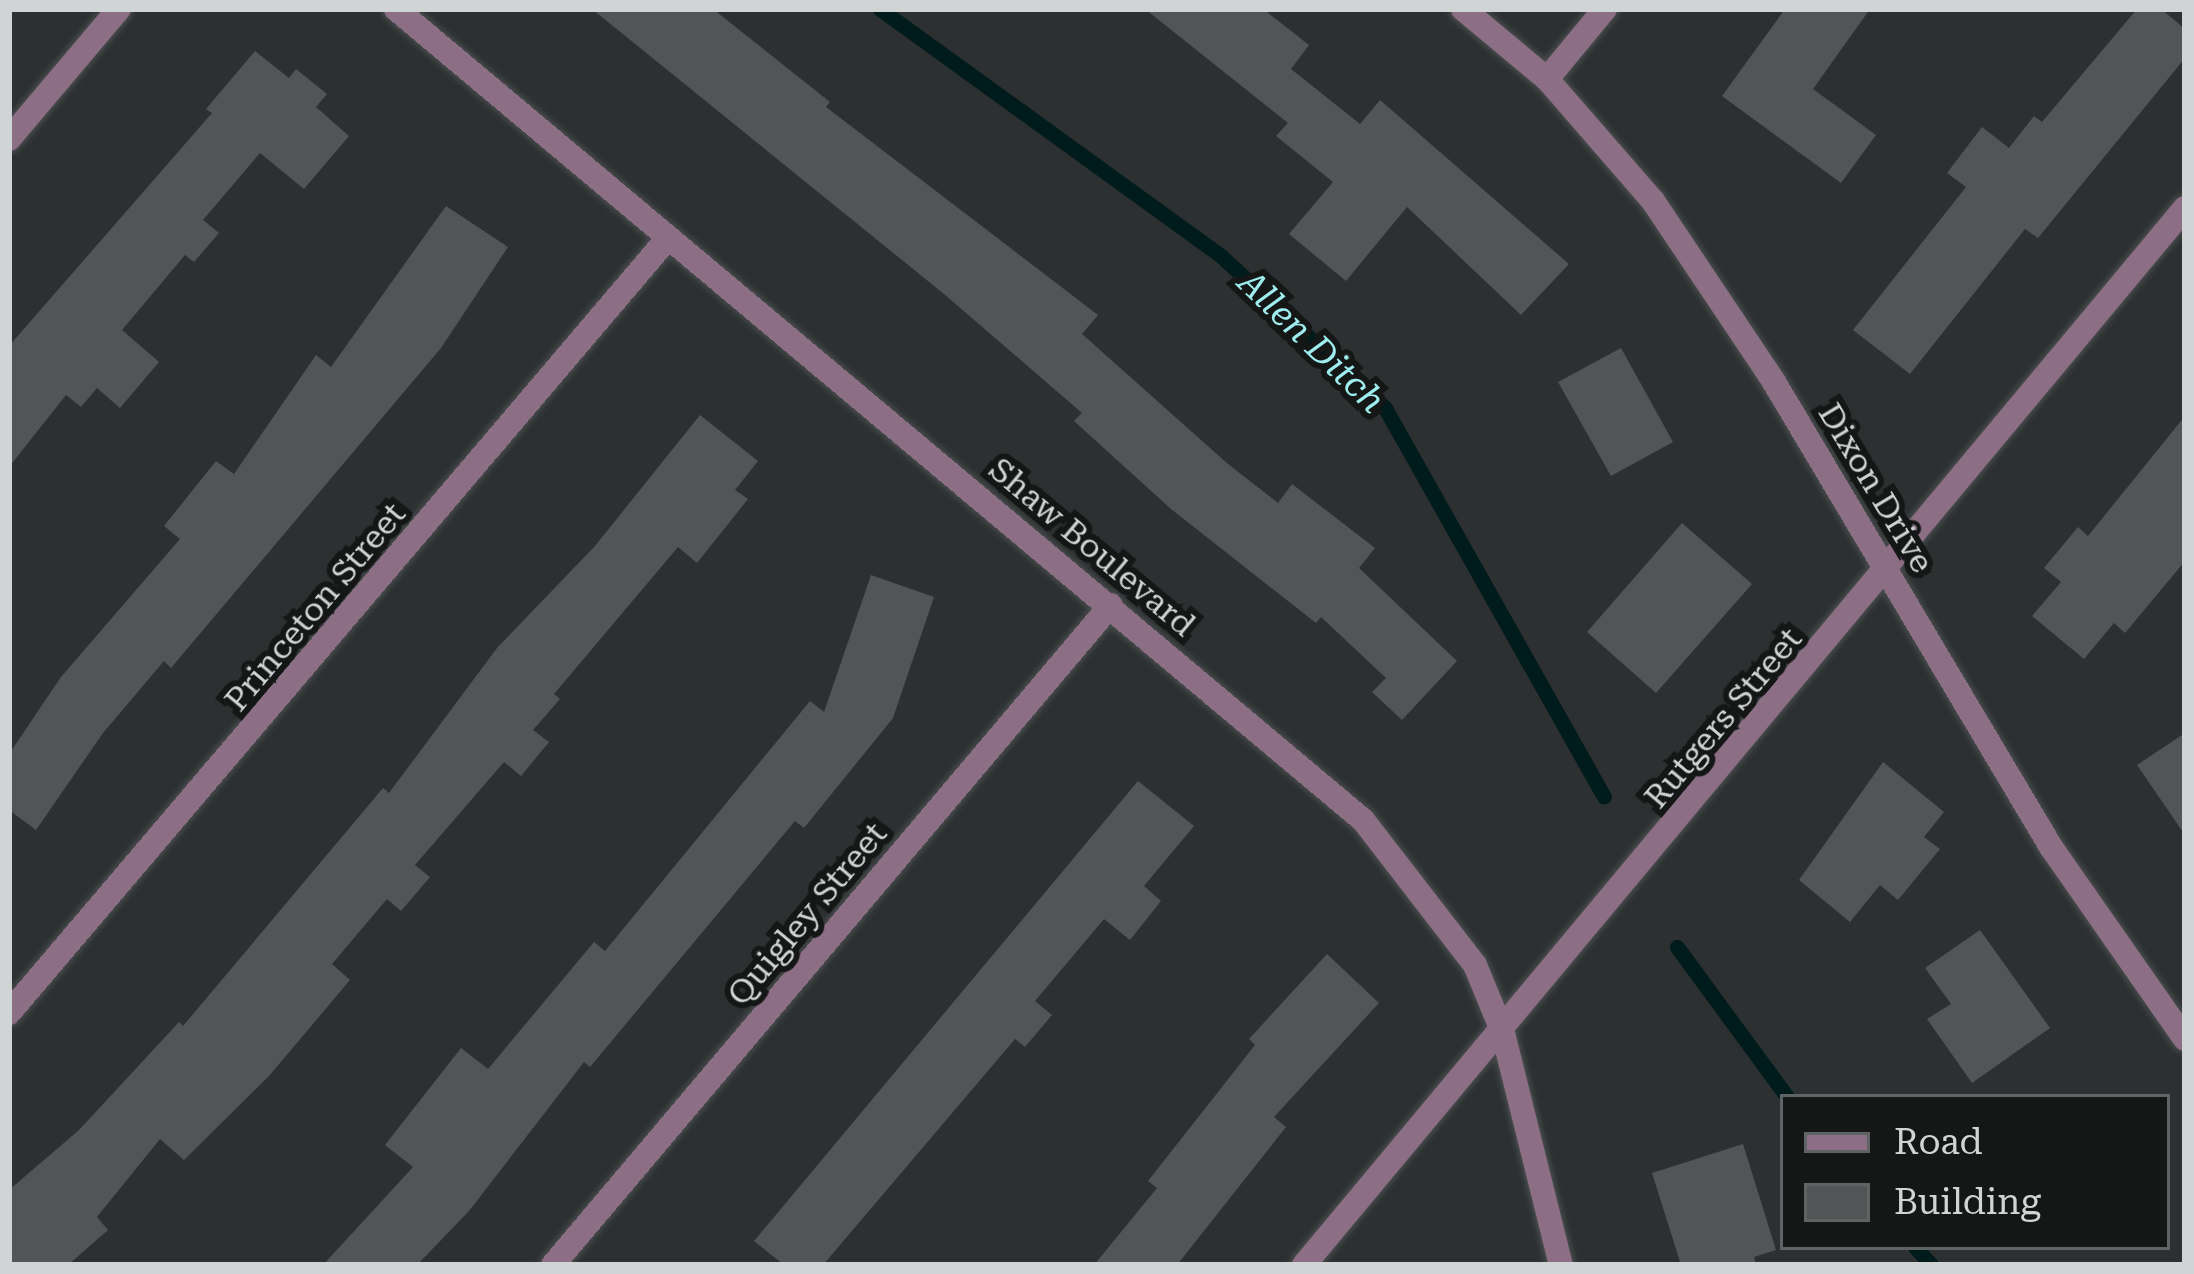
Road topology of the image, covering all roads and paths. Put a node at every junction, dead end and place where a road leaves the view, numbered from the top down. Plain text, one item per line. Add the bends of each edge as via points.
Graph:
1 (119, 9) edge
2 (396, 9) edge
3 (1463, 9) edge
4 (1605, 9) edge
5 (1547, 79) junction
6 (9, 139) edge
7 (2185, 208) edge
8 (668, 239) junction
9 (1887, 572) junction
10 (1111, 605) junction
11 (9, 1013) edge
12 (1503, 1033) junction
13 (2185, 1039) edge
14 (554, 1265) edge
15 (1304, 1265) edge
16 (1561, 1265) edge

1 - 6 street
2 - 8 street, Shaw Boulevard
3 - 5 street, Dixon Drive
4 - 5 street
5 - 9 street, Dixon Drive via 1653,201
7 - 9 street, Rutgers Street
8 - 10 street, Shaw Boulevard
8 - 11 street, Princeton Street
9 - 12 street, Rutgers Street
9 - 13 street, Dixon Drive via 2051,847
10 - 12 street, Shaw Boulevard via 1363,820 1445,918
10 - 14 street, Quigley Street
12 - 15 street, Rutgers Street
12 - 16 street, Shaw Boulevard

